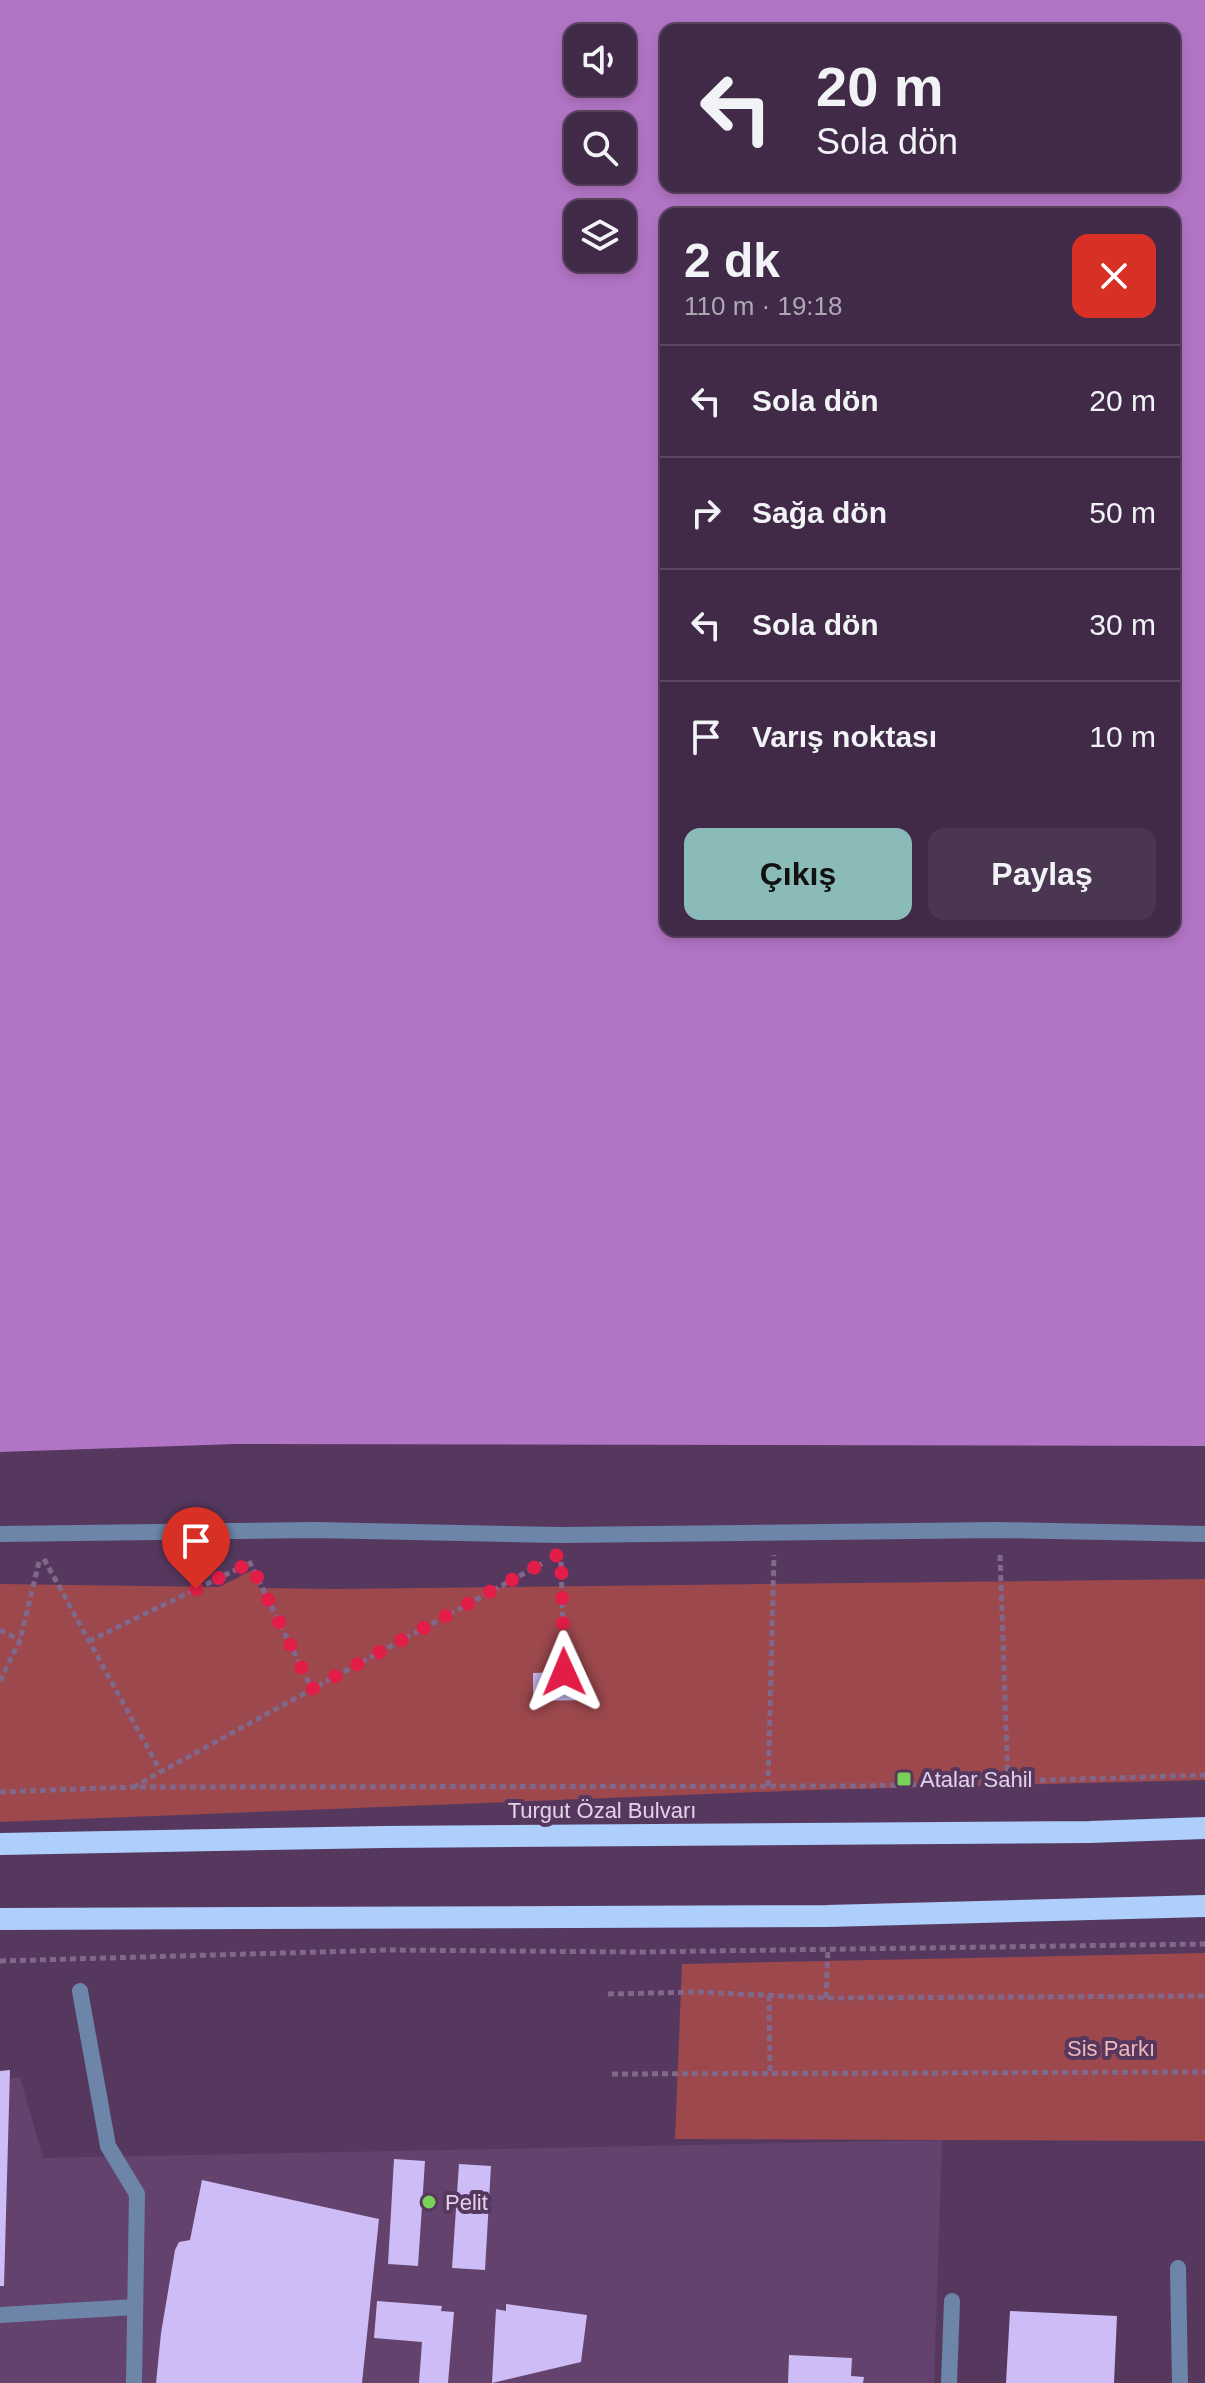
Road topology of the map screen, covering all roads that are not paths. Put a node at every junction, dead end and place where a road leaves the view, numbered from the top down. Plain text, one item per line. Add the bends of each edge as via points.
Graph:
1 (0, 1534) edge
2 (1205, 1534) edge
3 (1205, 1828) edge
4 (0, 1844) edge
5 (1205, 1906) edge
6 (0, 1919) edge
7 (80, 1991) dead end
8 (1178, 2268) dead end
9 (952, 2301) dead end
10 (135, 2307) junction
11 (0, 2315) edge
12 (134, 2383) edge
13 (949, 2383) edge
14 (1180, 2383) edge

1 - 2 street
3 - 4 highway, Turgut Özal Bulvarı
5 - 6 highway via 827,1916
7 - 10 street via 108,2146 137,2194
8 - 14 street
9 - 13 street
10 - 11 street
10 - 12 street

